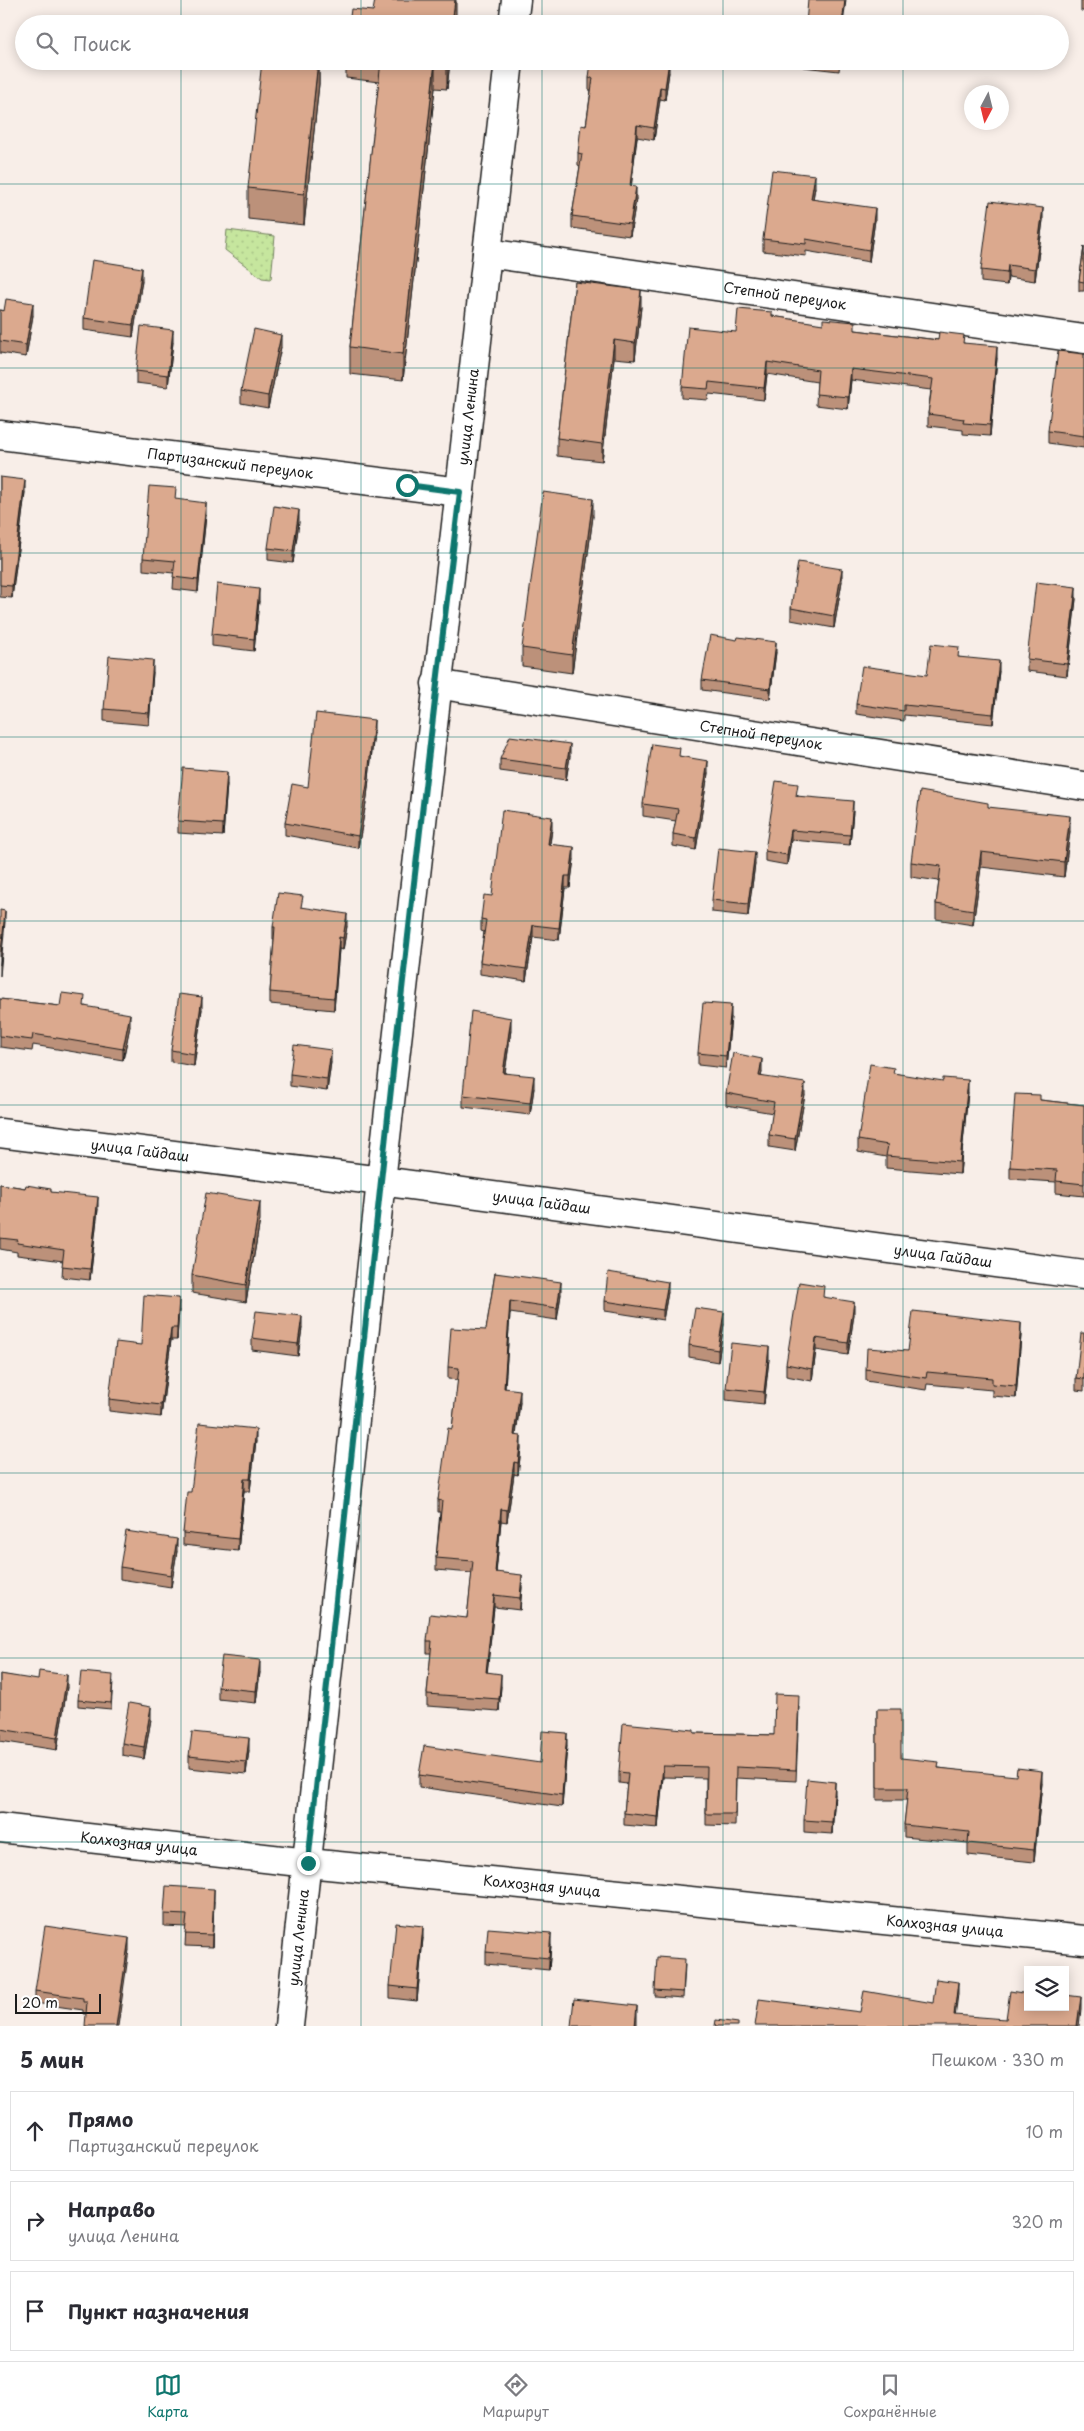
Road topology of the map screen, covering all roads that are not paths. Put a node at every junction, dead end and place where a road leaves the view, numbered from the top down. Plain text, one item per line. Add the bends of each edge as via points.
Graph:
1 (516, 0) edge
2 (514, 15) edge
3 (508, 70) edge
4 (487, 253) junction
5 (1084, 339) edge
6 (0, 435) edge
7 (460, 492) junction
8 (436, 684) junction
9 (1084, 786) edge
10 (0, 1134) edge
11 (381, 1181) junction
12 (1084, 1275) edge
13 (0, 1828) edge
14 (308, 1863) junction
15 (1084, 1940) edge
16 (289, 2026) edge

1 - 2 street
3 - 4 street, улица Ленина
4 - 5 street, Степной переулок
4 - 7 street, улица Ленина
6 - 7 street, Партизанский переулок
7 - 8 street, улица Ленина
8 - 9 street, Степной переулок
8 - 11 street, улица Ленина
10 - 11 street, улица Гайдаш
11 - 12 street, улица Гайдаш
11 - 14 street, улица Ленина
13 - 14 street, Колхозная улица
14 - 15 street, Колхозная улица
14 - 16 street, улица Ленина

